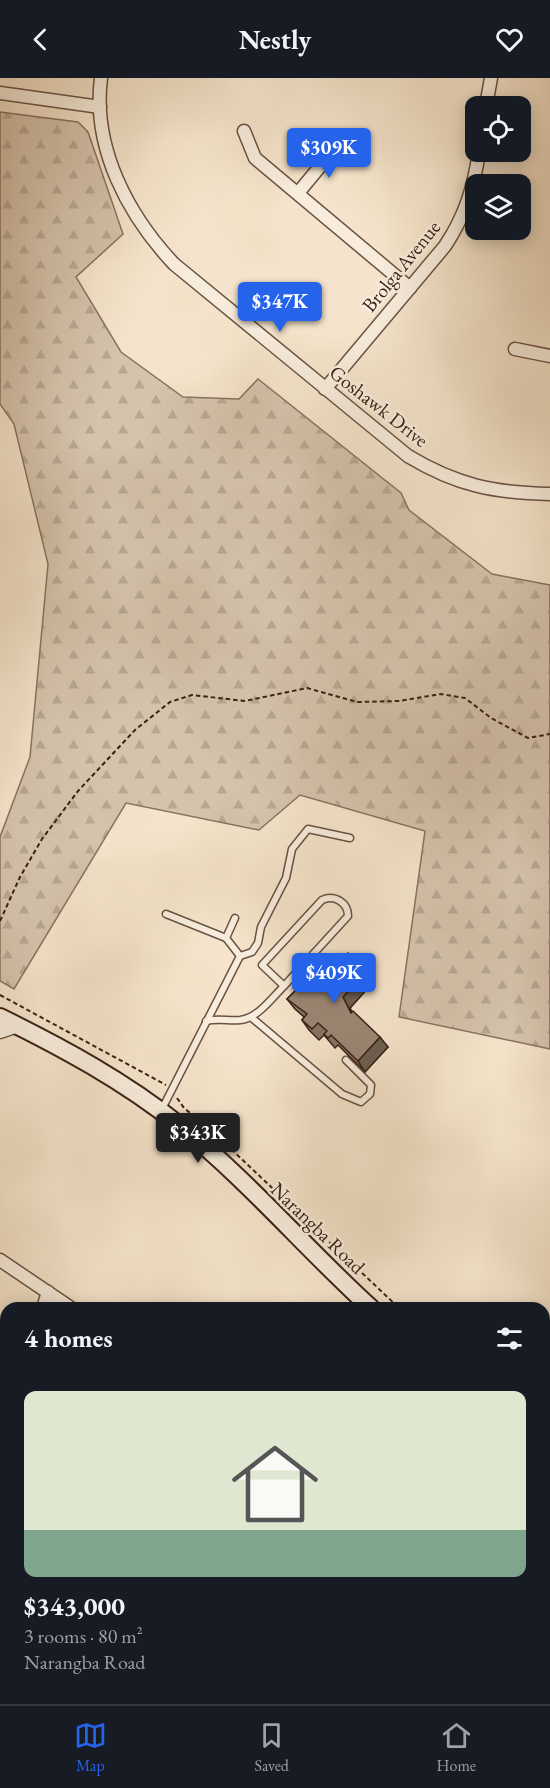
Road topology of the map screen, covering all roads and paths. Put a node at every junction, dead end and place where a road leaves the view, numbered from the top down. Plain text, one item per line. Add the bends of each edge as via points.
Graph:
1 (101, 78) edge
2 (491, 78) edge
3 (0, 93) edge
4 (488, 96) edge
5 (100, 107) junction
6 (244, 131) dead end
7 (337, 146) dead end
8 (477, 162) edge
9 (298, 193) junction
10 (410, 288) junction
11 (514, 349) dead end
12 (550, 356) edge
13 (325, 389) junction
14 (550, 494) edge
15 (550, 734) edge
16 (350, 838) dead end
17 (166, 914) dead end
18 (235, 918) dead end
19 (0, 921) edge
20 (226, 938) junction
21 (240, 956) junction
22 (284, 986) junction
23 (0, 995) edge
24 (0, 1017) edge
25 (252, 1018) junction
26 (207, 1021) junction
27 (18, 1026) junction
28 (0, 1032) edge
29 (346, 1060) edge
30 (154, 1079) junction
31 (162, 1083) dead end
32 (149, 1085) dead end
33 (178, 1092) dead end
34 (160, 1111) junction
35 (0, 1260) edge
36 (48, 1292) junction
37 (44, 1302) edge
38 (62, 1302) edge
39 (365, 1302) edge
40 (393, 1302) edge

1 - 5 street, Goshawk Drive
2 - 4 street
3 - 5 street
5 - 13 street, Goshawk Drive via 115,176 150,239 174,264
6 - 9 street via 255,158
7 - 9 street
8 - 10 street, Brolga Avenue via 459,225
9 - 10 street
10 - 13 street, Brolga Avenue
11 - 12 street
13 - 14 street, Goshawk Drive via 387,442 431,470 494,491
15 - 19 path via 528,738 465,698 440,694 399,701 357,702 307,688 245,701 192,695 170,702 135,730 78,791 42,839
16 - 21 lane via 308,829 292,849 286,878 261,927 258,943 252,952
17 - 20 lane
18 - 20 lane
20 - 21 lane
21 - 26 lane
22 - 22 lane via 348,916 344,904 330,897 322,900 262,965
22 - 25 lane
23 - 30 path
24 - 27 main road, Narangba Road
25 - 26 lane
25 - 29 lane via 342,1094 361,1102 372,1088
26 - 34 lane
27 - 28 street
27 - 34 main road, Narangba Road via 107,1074
30 - 31 path
30 - 32 path
33 - 40 path via 180,1104
34 - 39 main road, Narangba Road via 219,1161
35 - 36 street
36 - 37 street
36 - 38 street

